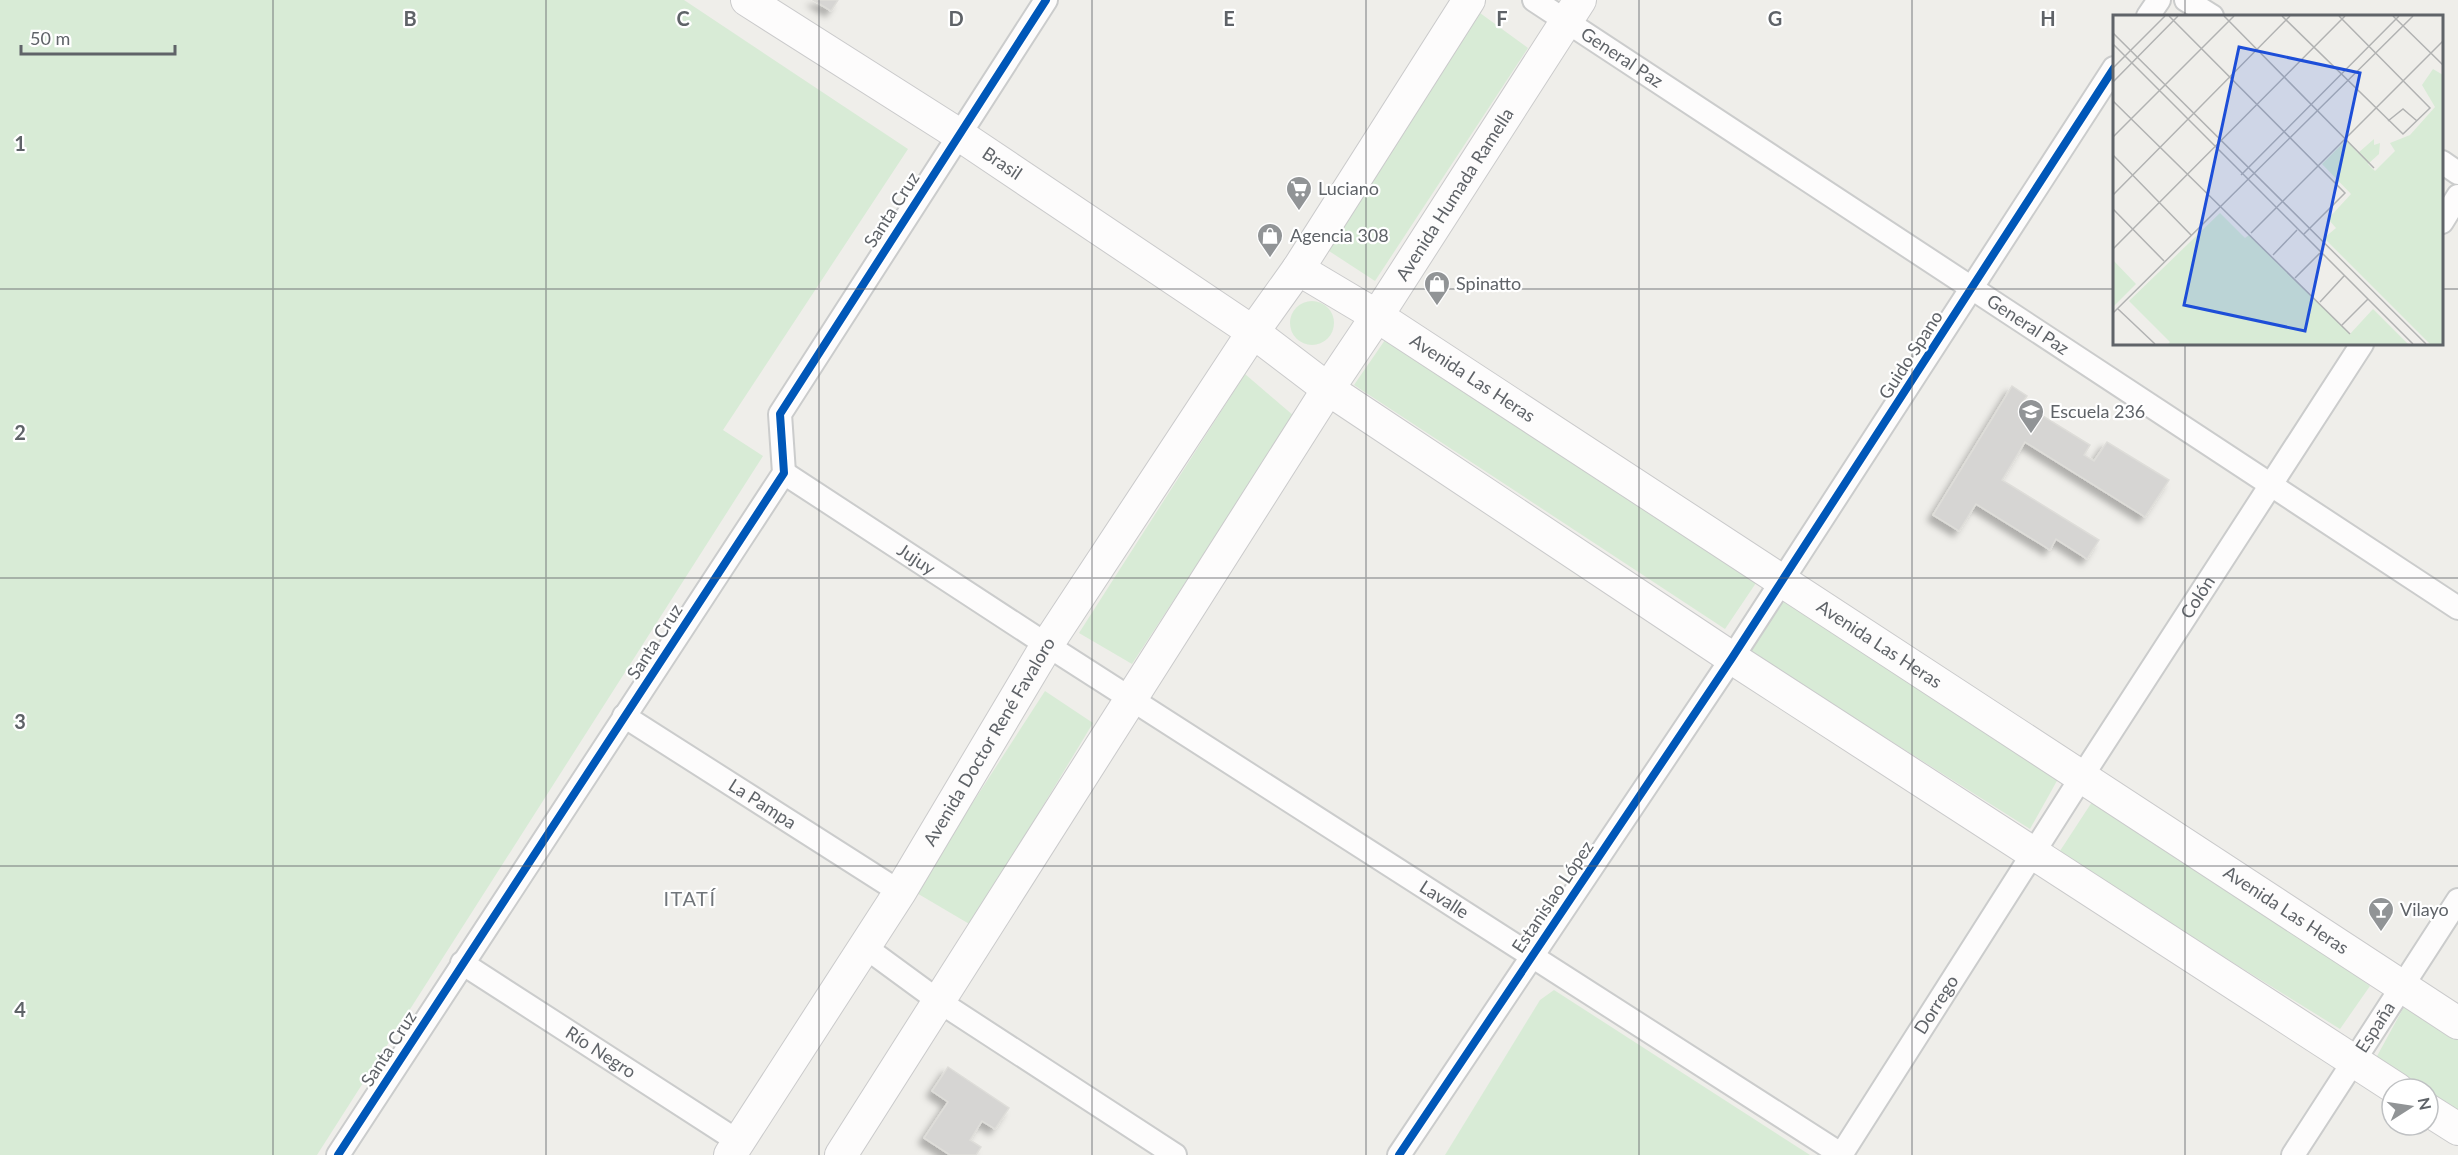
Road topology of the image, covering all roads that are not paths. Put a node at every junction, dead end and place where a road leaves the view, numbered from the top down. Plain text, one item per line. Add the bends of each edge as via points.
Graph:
1 (747, 0) edge
2 (1046, 0) edge
3 (1469, 0) edge
4 (1534, 0) edge
5 (2159, 0) edge
6 (2186, 0) edge
7 (1573, 11) edge
8 (2149, 15) edge
9 (2210, 15) edge
10 (2113, 71) edge
11 (958, 134) junction
12 (2443, 163) edge
13 (2458, 173) edge
14 (2458, 196) edge
15 (2443, 220) edge
16 (1298, 269) junction
17 (1972, 289) junction
18 (1377, 316) junction
19 (1253, 332) junction
20 (2361, 345) edge
21 (1328, 389) junction
22 (784, 472) junction
23 (2270, 484) junction
24 (1781, 582) junction
25 (2458, 608) edge
26 (1047, 645) junction
27 (1732, 658) junction
28 (1130, 698) junction
29 (624, 716) junction
30 (2080, 778) junction
31 (2034, 853) junction
32 (900, 892) junction
33 (2458, 900) edge
34 (865, 947) junction
35 (1531, 956) junction
36 (462, 963) junction
37 (2402, 987) junction
38 (940, 1002) junction
39 (2458, 1023) edge
40 (2354, 1061) junction
41 (2380, 1078) edge
42 (2440, 1118) edge
43 (2458, 1129) edge
44 (734, 1148) edge
45 (338, 1155) edge
46 (841, 1155) edge
47 (1175, 1155) edge
48 (1399, 1155) edge
49 (1841, 1155) edge
50 (2293, 1155) edge

1 - 11 main road, Brasil
2 - 11 street, Santa Cruz
3 - 16 main road
4 - 7 street, General Paz
5 - 8 street
6 - 9 street
7 - 17 street, General Paz
7 - 18 main road, Avenida Humada Ramella
10 - 17 street, Guido Spano
11 - 19 main road, Brasil
11 - 22 street, Santa Cruz via 780,414
12 - 13 street
14 - 15 street
16 - 18 main road, Avenida Las Heras
16 - 19 main road
17 - 23 street, General Paz
17 - 24 street, Guido Spano
18 - 21 main road, Avenida Humada Ramella
18 - 24 main road, Avenida Las Heras
19 - 21 main road
19 - 26 main road, Avenida Doctor René Favaloro
20 - 23 street, Colón
21 - 27 main road
21 - 28 main road
22 - 26 street, Jujuy
22 - 29 street, Santa Cruz
23 - 25 street, General Paz
23 - 30 street, Colón
24 - 27 street, Guido Spano
24 - 30 main road, Avenida Las Heras
26 - 28 street, Lavalle
26 - 32 main road, Avenida Doctor René Favaloro
27 - 31 main road
27 - 35 street, Estanislao López
28 - 35 street, Lavalle
28 - 38 main road
29 - 32 street, La Pampa
29 - 36 street, Santa Cruz
30 - 31 street, Colón
30 - 37 main road, Avenida Las Heras
31 - 40 main road
31 - 49 street, Dorrego
32 - 34 main road, Avenida Doctor René Favaloro
33 - 37 street, España
34 - 38 street
34 - 44 main road, Avenida Doctor René Favaloro
35 - 48 street, Estanislao López
35 - 49 street, Lavalle
36 - 44 street, Río Negro
36 - 45 street, Santa Cruz
37 - 39 main road, Avenida Las Heras
37 - 40 street, España
38 - 46 main road
38 - 47 street
40 - 41 main road
40 - 50 street, España
42 - 43 main road

